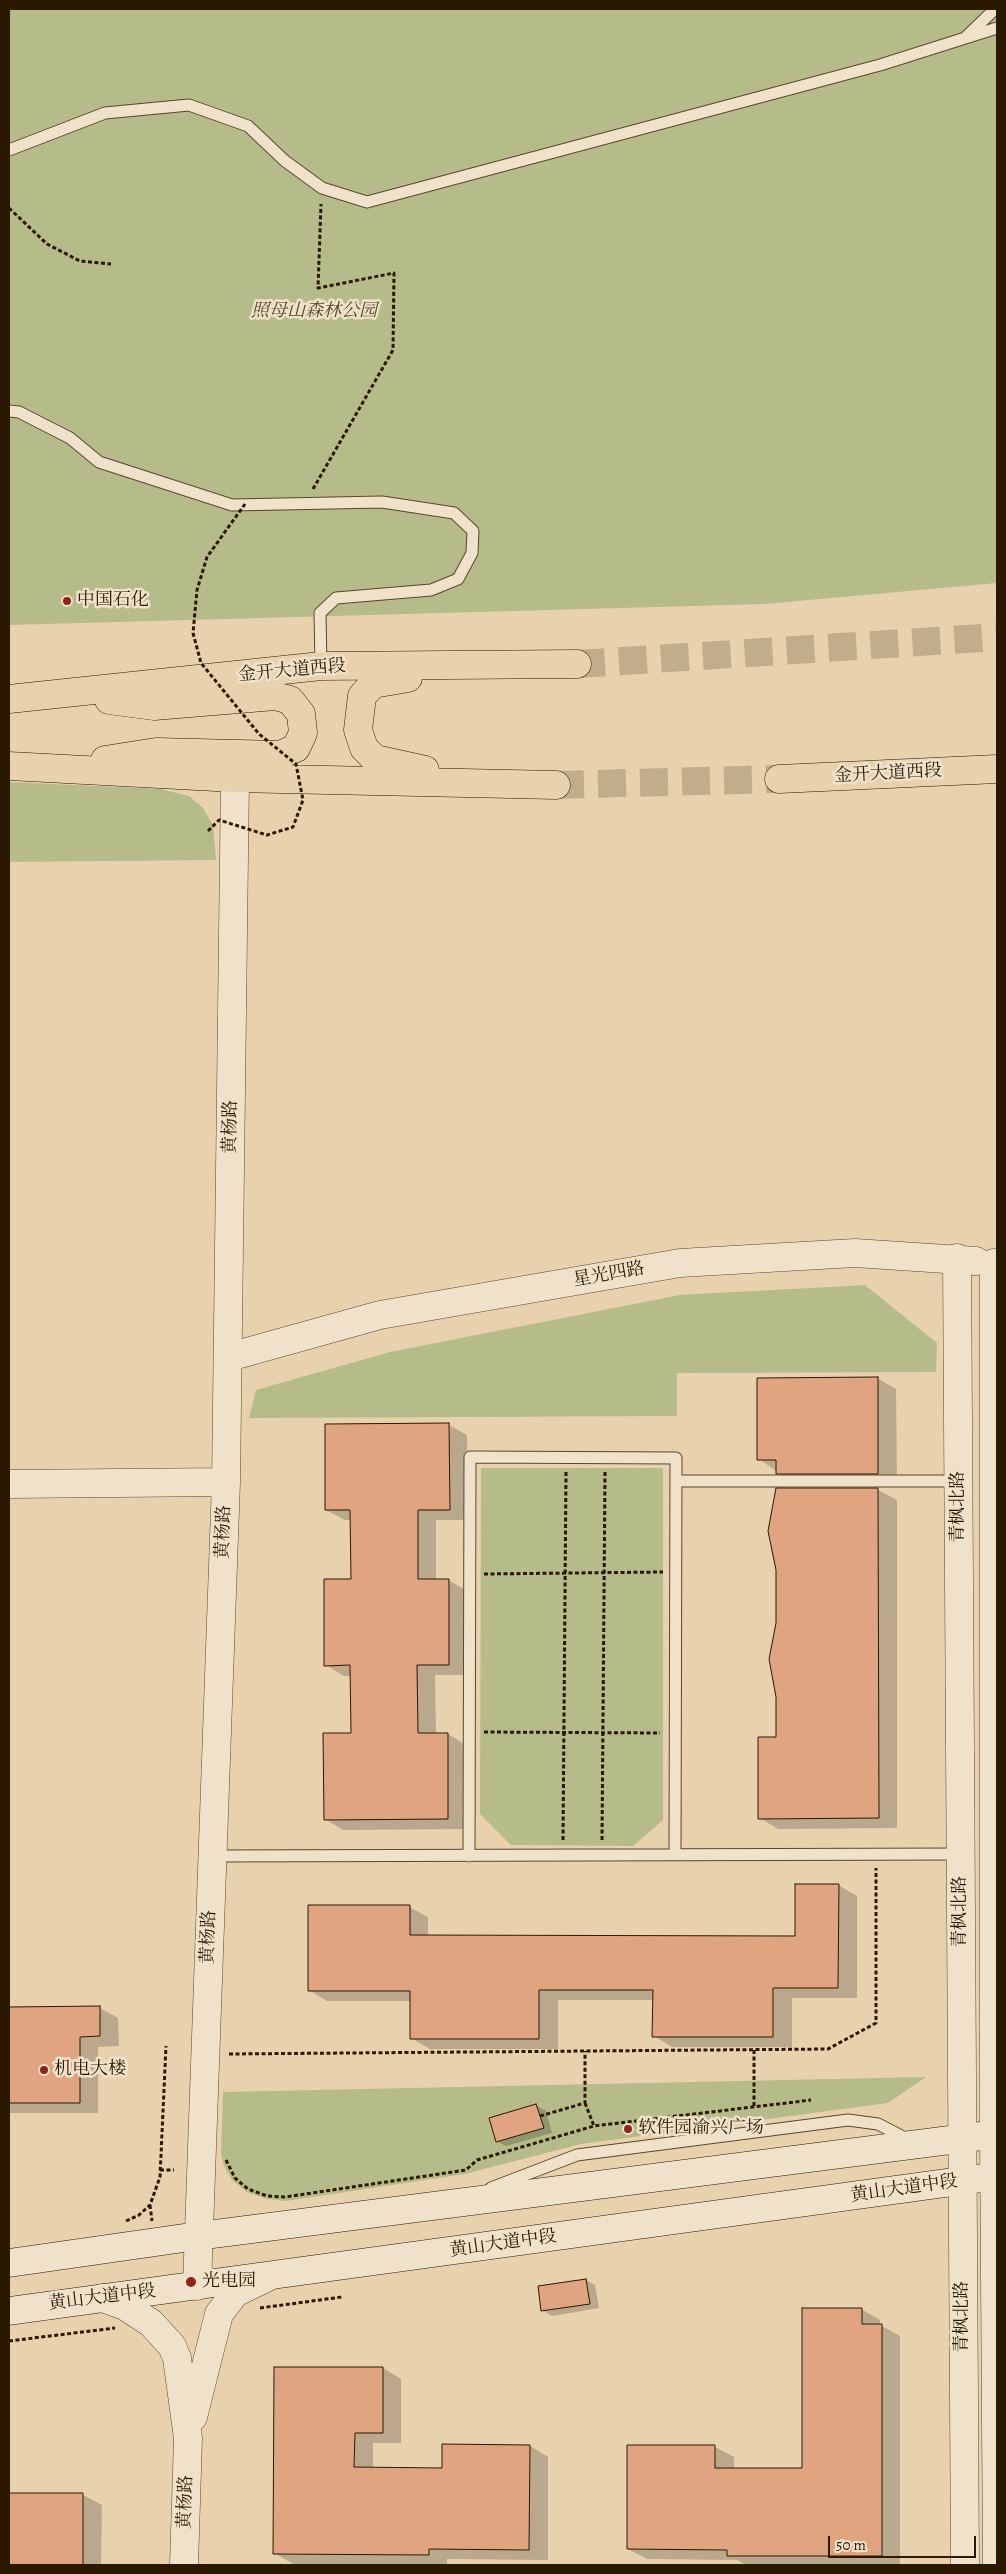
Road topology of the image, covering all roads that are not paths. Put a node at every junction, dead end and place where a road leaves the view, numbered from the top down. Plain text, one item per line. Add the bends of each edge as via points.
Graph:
1 (995, 9) edge
2 (997, 28) edge
3 (962, 40) junction
4 (9, 150) edge
5 (9, 411) edge
6 (577, 664) tunnel mouth
7 (473, 665) junction
8 (321, 666) junction
9 (64, 694) junction
10 (9, 699) edge
11 (9, 766) edge
12 (46, 768) junction
13 (997, 769) edge
14 (235, 778) junction
15 (779, 779) tunnel mouth
16 (481, 783) junction
17 (556, 784) tunnel mouth
18 (957, 1258) junction
19 (996, 1263) edge
20 (229, 1357) junction
21 (676, 1480) junction
22 (958, 1481) junction
23 (226, 1482) junction
24 (9, 1484) edge
25 (996, 1822) edge
26 (960, 1854) junction
27 (675, 1855) junction
28 (212, 1856) junction
29 (469, 1856) junction
30 (996, 2134) edge
31 (962, 2139) junction
32 (996, 2177) edge
33 (963, 2181) junction
34 (198, 2236) junction
35 (9, 2263) edge
36 (268, 2276) junction
37 (197, 2286) junction
38 (103, 2298) junction
39 (9, 2311) edge
40 (188, 2438) junction
41 (997, 2441) edge
42 (184, 2565) edge
43 (965, 2565) edge
44 (997, 2565) edge

1 - 3 lane
2 - 3 lane
3 - 4 lane via 880,65 367,202 322,188 285,161 248,126 189,105 105,113
5 - 8 lane via 19,412 70,438 99,462 232,505 382,502 454,513 473,532 472,553 458,579 432,590 336,598 320,613
6 - 7 main road, 金开大道西段
7 - 8 main road, 金开大道西段
7 - 16 main road via 373,684 362,696 358,730 364,748 375,759
8 - 9 main road, 金开大道西段
9 - 10 main road, 金开大道西段
9 - 12 main road via 154,706 274,696 290,700 301,714 303,733 296,748 280,756 156,752
11 - 12 main road
12 - 14 main road
13 - 15 main road, 金开大道西段
14 - 16 main road
14 - 20 street, 黄杨路
16 - 17 main road
18 - 19 street, 星光四路
18 - 20 street, 星光四路 via 855,1253 680,1263 380,1315
18 - 22 street, 青枫北路
19 - 25 street, 青枫北路
20 - 23 street, 黄杨路
21 - 22 lane
21 - 27 lane
21 - 29 lane via 676,1458 470,1457
22 - 26 street, 青枫北路
23 - 24 street
23 - 28 street, 黄杨路
25 - 30 street, 青枫北路
26 - 27 lane
26 - 31 street, 青枫北路
27 - 29 lane
28 - 29 lane
28 - 34 street, 黄杨路
30 - 31 street
30 - 32 street, 青枫北路
31 - 33 street, 青枫北路
31 - 34 street
32 - 33 street, 黄山大道中段
32 - 41 street, 青枫北路
33 - 36 street, 黄山大道中段
33 - 43 street, 青枫北路
34 - 35 street
34 - 37 street, 黄杨路
36 - 37 street, 黄山大道中段
36 - 40 street via 235,2293 219,2314
37 - 38 street, 黄山大道中段
38 - 39 street, 黄山大道中段
38 - 40 street via 138,2313 172,2346 181,2371
40 - 42 street, 黄杨路
41 - 44 street, 青枫北路

